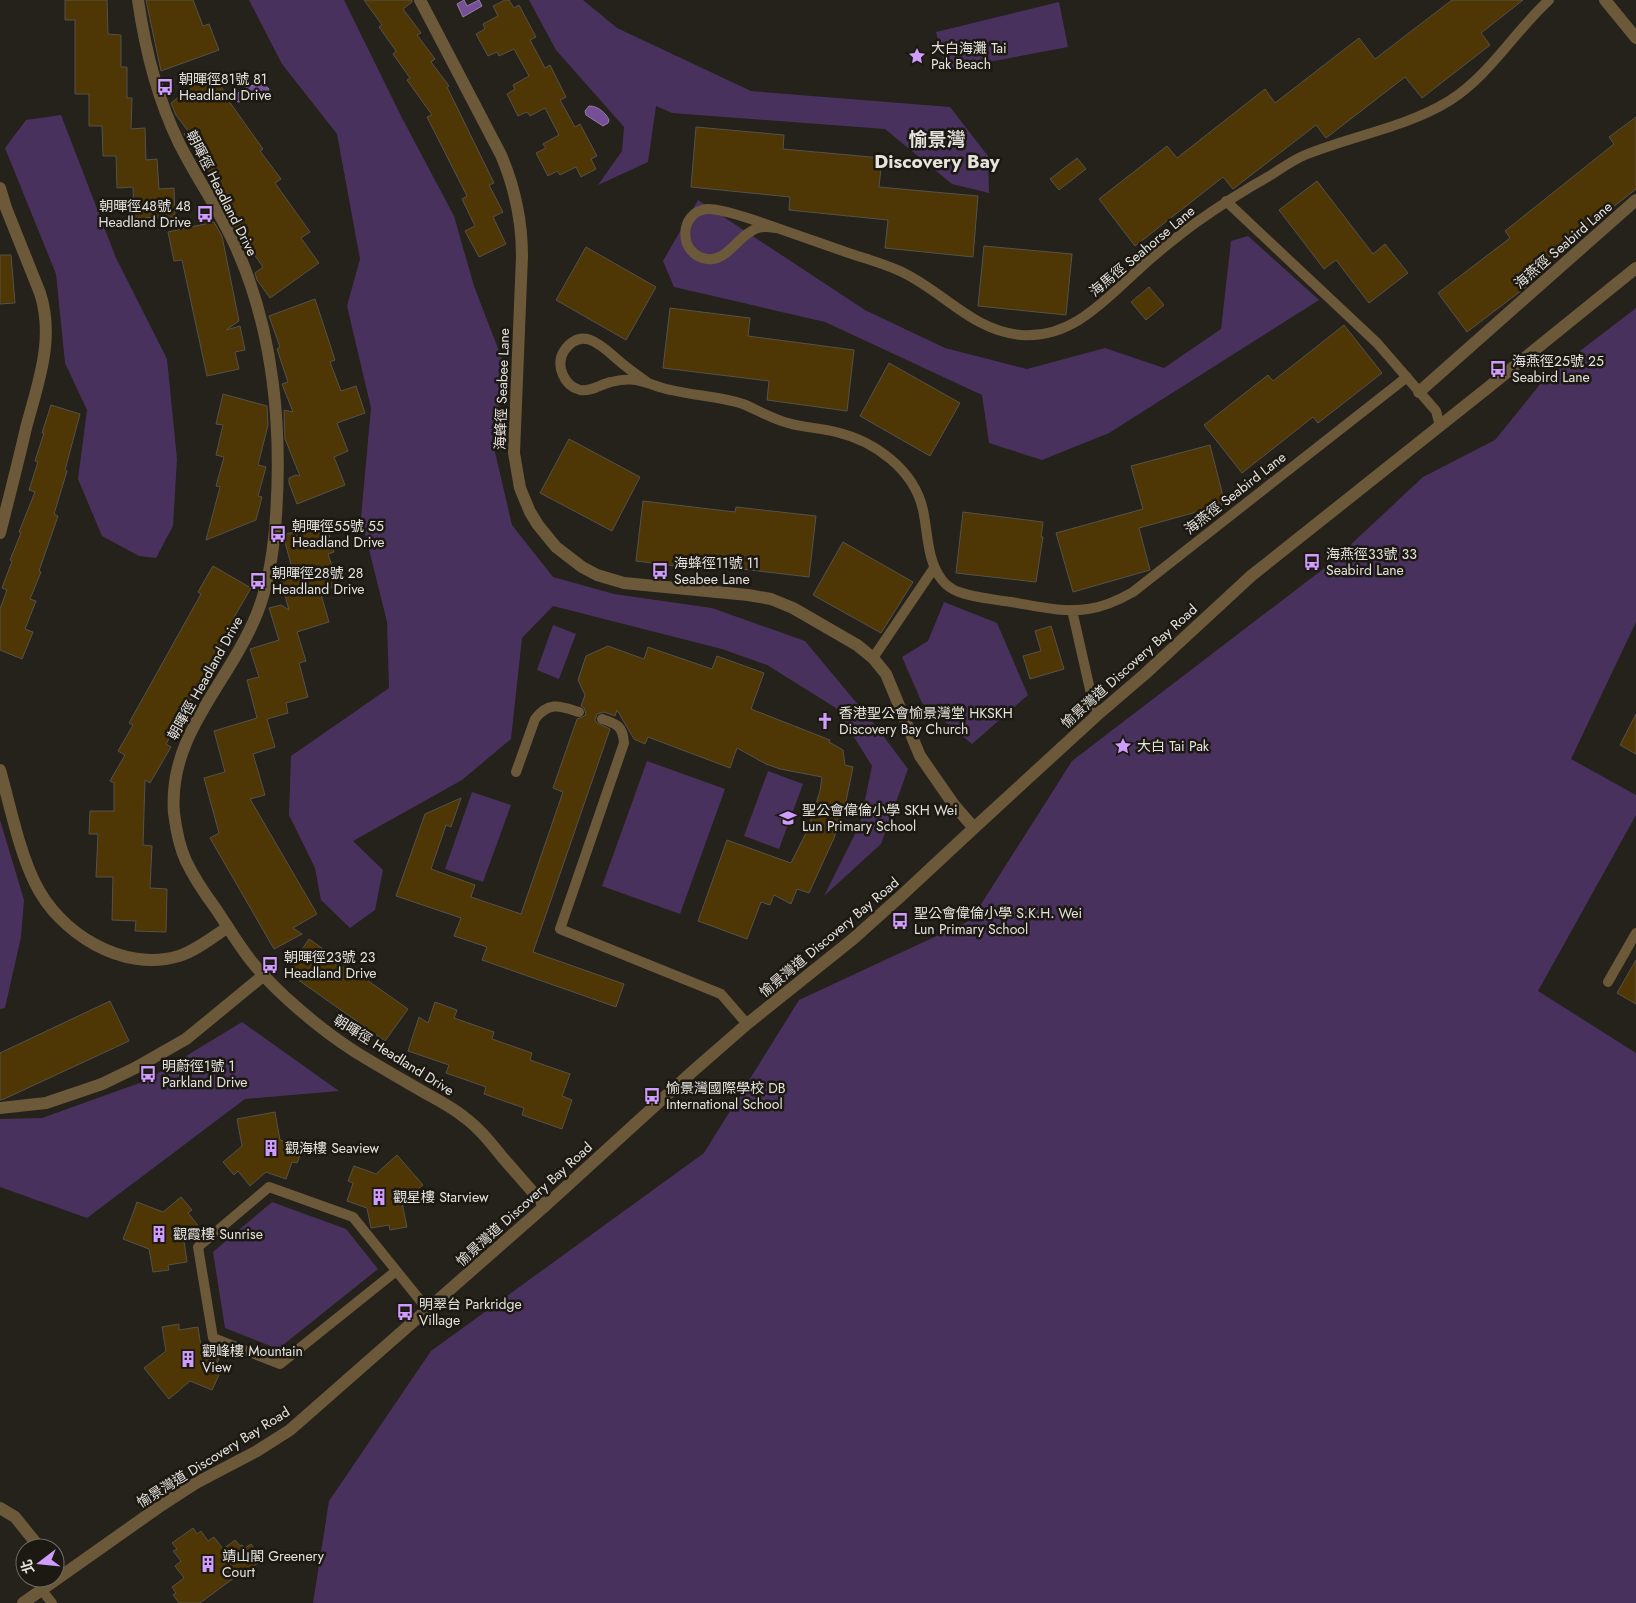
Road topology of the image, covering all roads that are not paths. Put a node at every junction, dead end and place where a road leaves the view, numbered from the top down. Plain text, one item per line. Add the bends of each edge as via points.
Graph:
1 (138, 0) edge
2 (420, 0) edge
3 (1549, 0) edge
4 (1605, 0) edge
5 (1636, 38) edge
6 (0, 188) edge
7 (1636, 200) edge
8 (1226, 201) junction
9 (775, 228) junction
10 (1636, 268) edge
11 (1407, 377) junction
12 (647, 382) junction
13 (1419, 392) junction
14 (1440, 426) junction
15 (0, 533) edge
16 (934, 568) junction
17 (1072, 610) junction
18 (873, 658) junction
19 (579, 712) dead end
20 (1096, 716) junction
21 (602, 719) dead end
22 (0, 770) edge
23 (516, 772) dead end
24 (974, 828) junction
25 (228, 927) junction
26 (1636, 933) edge
27 (264, 975) junction
28 (1608, 982) dead end
29 (747, 1024) junction
30 (0, 1108) edge
31 (545, 1206) junction
32 (396, 1271) junction
33 (428, 1310) junction
34 (0, 1508) edge
35 (32, 1538) edge
36 (65, 1567) edge
37 (41, 1589) joint
38 (23, 1603) edge
39 (52, 1603) edge

1 - 25 street, 朝暉徑 Headland Drive via 153,73 165,110 187,159 234,243 248,279 266,348 274,396 276,510 265,589 251,629 186,740 174,790 176,825 185,857
2 - 18 street, 海蜂徑 Seabee Lane via 501,155 517,206 522,256 514,453 524,500 538,525 568,558 597,575 624,582 771,599 857,645
3 - 8 lane, 海馬徑 Seahorse Lane via 1480,76 1450,100 1415,118 1302,156
4 - 5 street
6 - 15 street via 40,292 47,335 42,368
7 - 13 street, 海燕徑 Seabird Lane
8 - 9 lane, 海馬徑 Seahorse Lane via 1157,253 1090,313 1070,326 1024,335 1000,332 978,323 940,295 900,272
8 - 11 lane via 1377,343
9 - 9 lane, 海馬徑 Seahorse Lane via 762,227 751,231 726,254 715,259 704,259 694,254 684,233 687,222 705,209 716,209
10 - 14 street, 愉景灣道 Discovery Bay Road
11 - 13 lane
11 - 17 lane, 海燕徑 Seabird Lane via 1133,592 1104,606
12 - 12 lane, 海燕徑 Seabird Lane via 612,381 580,390 562,375 562,353 580,339 591,339 602,344
12 - 16 lane, 海燕徑 Seabird Lane via 669,390 730,400 786,422 849,435 881,451 916,491
13 - 14 lane via 1436,411
14 - 20 street, 愉景灣道 Discovery Bay Road via 1251,576
16 - 17 lane, 海燕徑 Seabird Lane via 943,582 972,596
16 - 18 lane
17 - 20 lane
18 - 24 street, 海蜂徑 Seabee Lane via 886,674 920,756
19 - 23 lane via 558,705 539,714
20 - 24 street, 愉景灣道 Discovery Bay Road
21 - 29 lane via 620,727 624,743 560,928 721,994
22 - 25 street via 34,883 59,917 81,936 113,952 156,959 190,952
24 - 29 street, 愉景灣道 Discovery Bay Road via 853,939
25 - 27 street, 朝暉徑 Headland Drive
26 - 28 lane
27 - 30 street via 186,1039 135,1068 102,1084 46,1103
27 - 31 street, 朝暉徑 Headland Drive via 332,1036 468,1120
29 - 31 street, 愉景灣道 Discovery Bay Road
31 - 33 street, 愉景灣道 Discovery Bay Road
32 - 32 lane via 280,1364 213,1338 198,1247 269,1188 354,1217
32 - 33 lane
33 - 36 street, 愉景灣道 Discovery Bay Road via 290,1430 196,1483
34 - 35 street via 15,1516
37 - 38 street, 愉景灣道 Discovery Bay Road
37 - 39 lane

